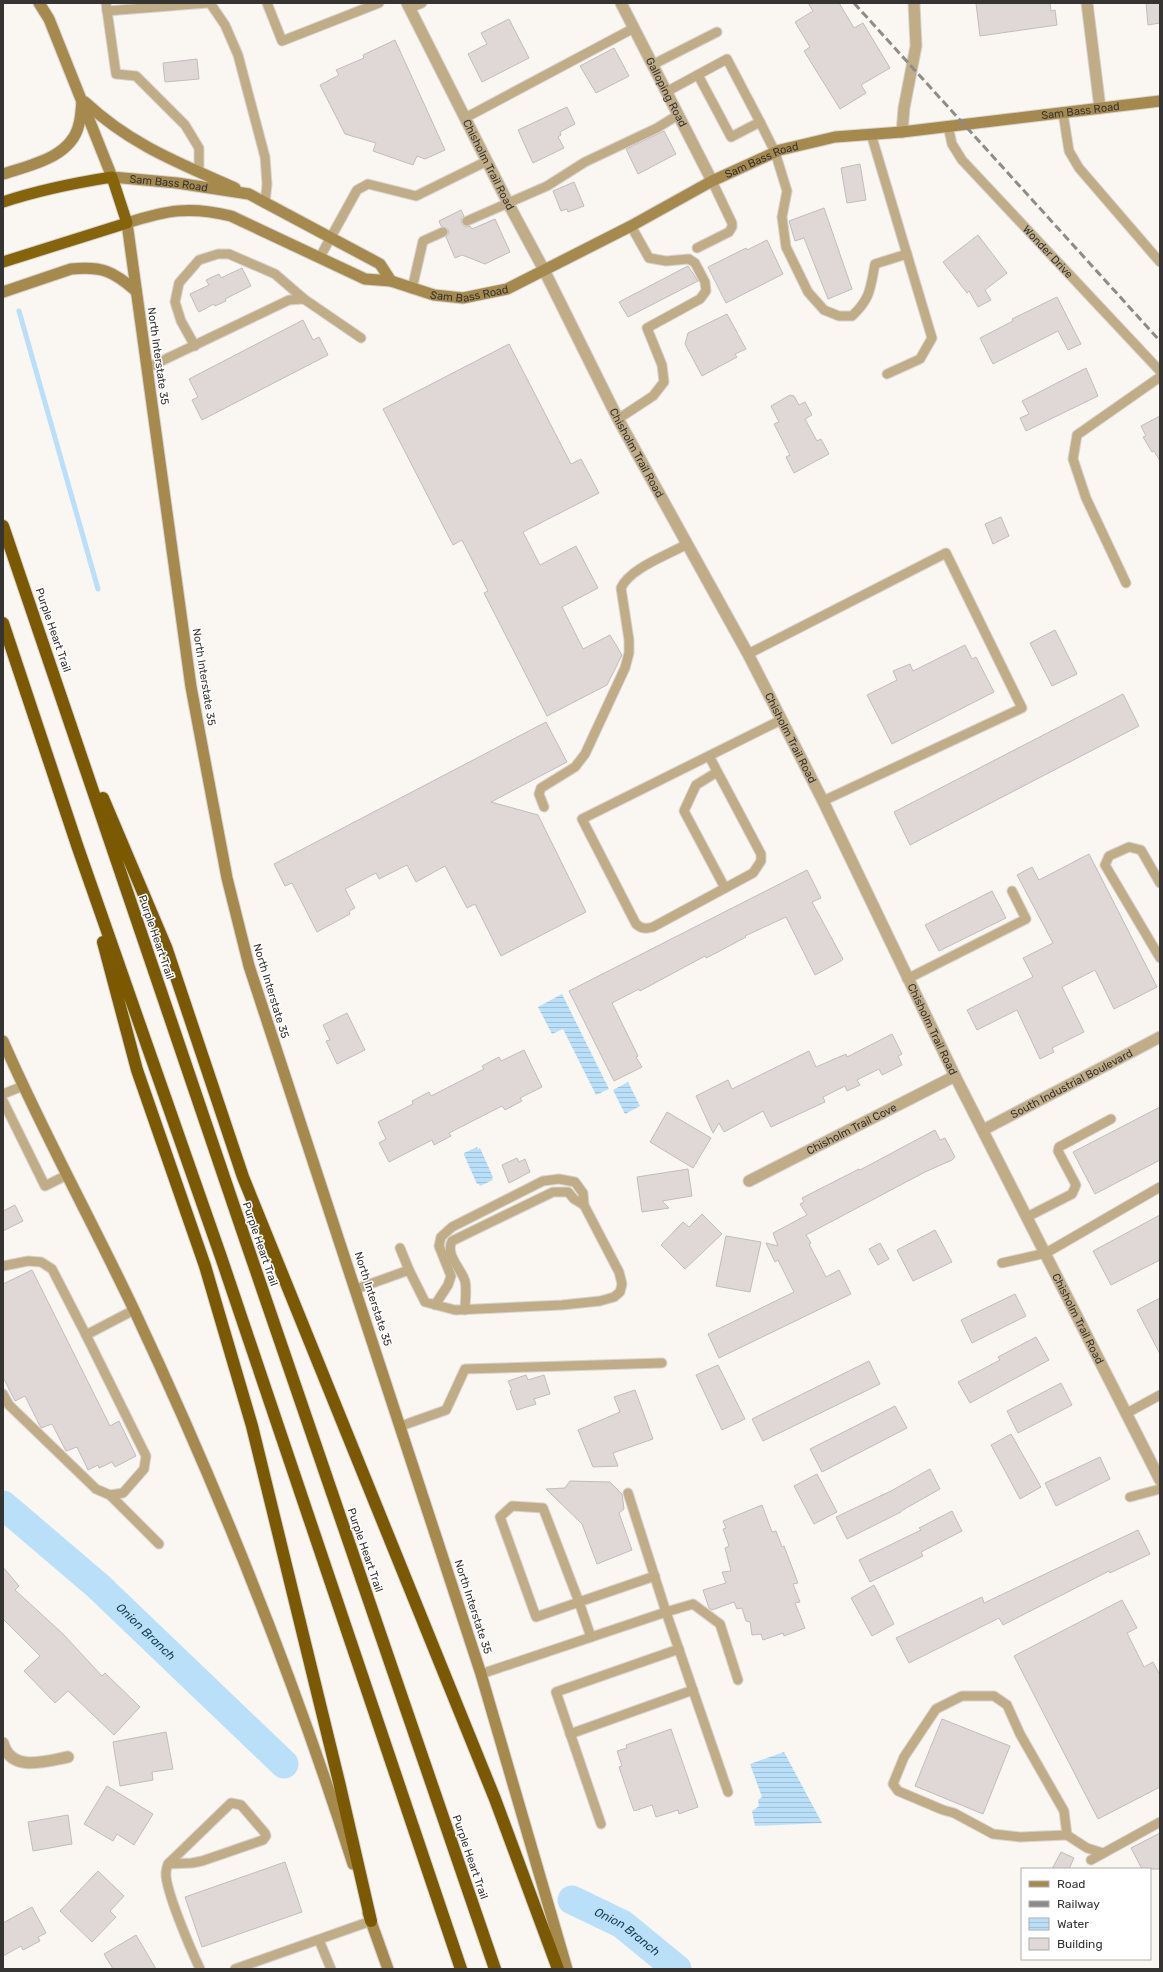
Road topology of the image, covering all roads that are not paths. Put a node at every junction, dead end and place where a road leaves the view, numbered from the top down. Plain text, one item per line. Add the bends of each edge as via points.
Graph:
1 (39, 3) edge
2 (207, 3) edge
3 (210, 3) edge
4 (267, 3) edge
5 (378, 3) edge
6 (422, 3) edge
7 (621, 3) edge
8 (914, 3) edge
9 (1087, 3) edge
10 (408, 6) edge
11 (107, 7) edge
12 (358, 7) edge
13 (634, 28) junction
14 (717, 32) dead end
15 (652, 65) junction
16 (698, 75) junction
17 (666, 92) junction
18 (82, 99) junction
19 (1160, 101) edge
20 (1100, 108) junction
21 (1063, 113) junction
22 (678, 115) junction
23 (465, 118) junction
24 (760, 122) junction
25 (948, 126) junction
26 (902, 132) junction
27 (871, 134) junction
28 (775, 152) junction
29 (487, 161) junction
30 (199, 172) junction
31 (3, 174) edge
32 (112, 177) junction
33 (712, 181) junction
34 (249, 194) junction
35 (3, 202) edge
36 (266, 203) junction
37 (508, 203) junction
38 (467, 221) dead end
39 (127, 223) junction
40 (631, 226) junction
41 (443, 232) dead end
42 (331, 238) junction
43 (697, 248) dead end
44 (907, 254) junction
45 (320, 257) junction
46 (3, 262) edge
47 (1160, 262) edge
48 (544, 270) junction
49 (391, 281) junction
50 (412, 289) junction
51 (136, 291) junction
52 (3, 292) edge
53 (304, 299) junction
54 (361, 338) dead end
55 (195, 346) junction
56 (147, 368) junction
57 (1160, 371) edge
58 (887, 374) dead end
59 (1160, 378) edge
60 (618, 419) junction
61 (3, 526) edge
62 (687, 544) junction
63 (1126, 583) dead end
64 (3, 623) edge
65 (748, 654) junction
66 (63, 702) junction
67 (781, 720) junction
68 (709, 756) junction
69 (717, 772) junction
70 (823, 801) junction
71 (544, 806) dead end
72 (78, 848) junction
73 (1160, 883) edge
74 (725, 888) junction
75 (1012, 891) dead end
76 (1160, 958) edge
77 (907, 979) junction
78 (1160, 1037) edge
79 (3, 1041) edge
80 (955, 1076) junction
81 (23, 1086) junction
82 (3, 1094) edge
83 (3, 1101) edge
84 (1111, 1119) dead end
85 (983, 1130) junction
86 (67, 1175) junction
87 (749, 1181) dead end
88 (1160, 1187) edge
89 (584, 1205) junction
90 (1027, 1217) junction
91 (400, 1248) dead end
92 (1046, 1253) junction
93 (1002, 1263) dead end
94 (3, 1266) edge
95 (409, 1270) junction
96 (356, 1289) junction
97 (436, 1305) junction
98 (134, 1310) junction
99 (465, 1310) junction
100 (86, 1335) junction
101 (662, 1363) dead end
102 (3, 1394) edge
103 (1160, 1395) edge
104 (1127, 1413) junction
105 (401, 1426) junction
106 (1160, 1480) edge
107 (1160, 1489) edge
108 (628, 1493) dead end
109 (110, 1495) junction
110 (1130, 1497) dead end
111 (159, 1544) dead end
112 (655, 1576) junction
113 (579, 1602) junction
114 (666, 1612) junction
115 (590, 1637) junction
116 (679, 1650) junction
117 (481, 1674) junction
118 (738, 1680) dead end
119 (693, 1690) junction
120 (570, 1734) junction
121 (3, 1743) edge
122 (68, 1757) dead end
123 (728, 1792) dead end
124 (1160, 1822) edge
125 (601, 1824) dead end
126 (1067, 1835) junction
127 (1103, 1853) junction
128 (1091, 1860) dead end
129 (168, 1864) junction
130 (371, 1922) junction
131 (319, 1940) junction
132 (200, 1969) edge
133 (235, 1969) edge
134 (331, 1969) edge
135 (388, 1969) edge
136 (461, 1969) edge
137 (495, 1969) edge
138 (558, 1969) edge
139 (567, 1969) edge

1 - 18 main road, North Interstate 35 via 49,19
2 - 11 lane
3 - 36 lane via 225,26 238,55 264,157
4 - 12 lane via 282,41
5 - 12 lane
6 - 10 lane
7 - 13 street, Galloping Road
8 - 26 street via 916,46
9 - 20 street
10 - 23 street, Chisholm Trail Road
11 - 30 lane via 116,74 136,76 185,124 199,148
13 - 15 street, Galloping Road
13 - 23 lane
14 - 15 lane
15 - 17 street, Galloping Road
16 - 17 lane
16 - 24 lane via 731,137
16 - 24 lane via 727,59
17 - 22 street, Galloping Road
18 - 30 main road via 129,138
18 - 31 main road via 79,124 73,137 60,152 44,161
18 - 32 main road, North Interstate 35
19 - 20 main road, Sam Bass Road
20 - 21 main road, Sam Bass Road
21 - 25 main road, Sam Bass Road
21 - 47 lane via 1069,151 1079,168
22 - 33 street, Galloping Road
22 - 37 lane via 658,128 585,162 547,186
23 - 29 street, Chisholm Trail Road
24 - 28 lane
25 - 26 main road, Sam Bass Road
25 - 57 lane, Wonder Drive via 952,144 962,160
26 - 27 main road, Sam Bass Road
27 - 28 main road, Sam Bass Road via 814,141
27 - 44 lane
28 - 33 main road, Sam Bass Road
28 - 44 lane via 787,191 782,217 786,247 808,292 824,310 839,316 852,316 865,304 875,264
29 - 37 street, Chisholm Trail Road
29 - 42 lane via 416,196 368,184 357,190
30 - 34 main road
32 - 34 main road, Sam Bass Road via 177,183
32 - 35 highway via 66,184
32 - 39 highway, North Interstate 35
33 - 40 main road, Sam Bass Road
33 - 43 lane via 732,227 729,232
34 - 36 main road, Sam Bass Road
36 - 42 main road, Sam Bass Road
37 - 38 lane
37 - 48 street, Chisholm Trail Road
39 - 45 main road, Sam Bass Road via 176,210 195,210 231,216
39 - 46 highway
39 - 51 main road, North Interstate 35
40 - 48 main road, Sam Bass Road
40 - 60 lane via 649,258 666,261 689,259 695,263 705,282 706,290 700,299 647,328 662,365 664,382 653,396
41 - 50 lane via 423,241
42 - 45 lane
42 - 49 main road, Sam Bass Road via 380,264
44 - 58 lane via 932,338 920,359
45 - 49 main road, Sam Bass Road via 365,279
48 - 50 main road, Sam Bass Road via 507,289 463,298 434,295
48 - 60 street, Chisholm Trail Road
49 - 50 main road, Sam Bass Road
51 - 52 main road via 110,272 90,267 72,269
51 - 56 main road, North Interstate 35
53 - 54 lane
53 - 55 lane via 289,300
53 - 55 lane via 275,274 229,254 218,254 199,260 179,283 175,302 181,321
55 - 56 lane
56 - 96 main road, North Interstate 35 via 191,687 227,878 256,989
59 - 63 lane via 1077,435 1073,459 1086,498
60 - 62 street, Chisholm Trail Road
61 - 66 highway, Purple Heart Trail
62 - 65 street, Chisholm Trail Road
62 - 71 lane via 633,573 625,580 621,588 629,653 625,668 585,754 575,766 541,788 539,794
64 - 72 highway
65 - 67 street, Chisholm Trail Road
65 - 70 lane via 946,553 1022,708
66 - 137 highway, Purple Heart Trail
66 - 138 highway via 166,947 243,1177 495,1799
67 - 68 lane
67 - 70 street, Chisholm Trail Road
68 - 69 lane
68 - 74 lane via 582,819 636,924 640,927 653,927
69 - 74 lane via 696,785 684,811
69 - 74 lane via 761,854 761,861 754,873
70 - 77 street, Chisholm Trail Road
72 - 130 highway via 138,1070 204,1266 250,1419 340,1782
72 - 136 highway via 221,1257
73 - 76 lane via 1141,850 1129,847 1108,856 1106,865
75 - 77 lane via 1026,919
77 - 80 street, Chisholm Trail Road
78 - 85 street, South Industrial Boulevard
79 - 81 main road
80 - 85 street, Chisholm Trail Road
80 - 87 street, Chisholm Trail Cove
81 - 82 lane
81 - 86 main road
83 - 86 lane via 45,1186
84 - 90 lane via 1059,1147 1058,1151 1076,1185 1075,1189 1072,1194
85 - 90 street, Chisholm Trail Road
86 - 98 main road
88 - 92 lane
89 - 97 lane via 583,1193 575,1182 559,1179 543,1181 452,1227 441,1238 439,1246 451,1276
89 - 99 lane via 568,1192 553,1192 452,1241 449,1246 450,1252 465,1282
89 - 99 lane via 619,1272 622,1284 620,1292 614,1297 600,1301
90 - 92 street, Chisholm Trail Road
91 - 95 lane
92 - 93 lane
92 - 104 street, Chisholm Trail Road
94 - 100 lane via 28,1261 41,1262 52,1269
95 - 96 lane
95 - 97 lane via 425,1302
96 - 105 main road, North Interstate 35
97 - 99 lane
98 - 100 lane
98 - 130 main road via 209,1474 256,1592 315,1752
100 - 109 lane via 146,1456 144,1469 123,1493
101 - 105 lane via 465,1369 446,1410
102 - 109 lane via 9,1405 96,1490
103 - 104 lane
104 - 106 street, Chisholm Trail Road
105 - 117 main road, North Interstate 35
107 - 110 lane
108 - 112 lane
109 - 111 lane
112 - 113 lane
112 - 114 lane
113 - 113 lane via 536,1617 500,1518 512,1506 543,1508
113 - 115 lane
114 - 115 lane
114 - 116 lane
114 - 118 lane via 693,1604 720,1624
115 - 117 lane
116 - 119 lane
116 - 120 lane via 556,1692
117 - 139 main road, North Interstate 35
119 - 120 lane
119 - 123 lane
120 - 125 lane
121 - 122 street via 8,1754 26,1764
124 - 127 lane
126 - 126 lane via 1020,1838 993,1834 954,1813 898,1791 893,1784 904,1756 936,1709 962,1696 994,1696 1007,1706 1064,1811
126 - 127 lane via 1087,1848
127 - 128 lane
129 - 129 lane via 231,1803 241,1805 266,1836 262,1840 202,1861
129 - 132 lane via 166,1874 169,1890
130 - 131 lane
130 - 135 main road
131 - 133 lane
131 - 134 lane

